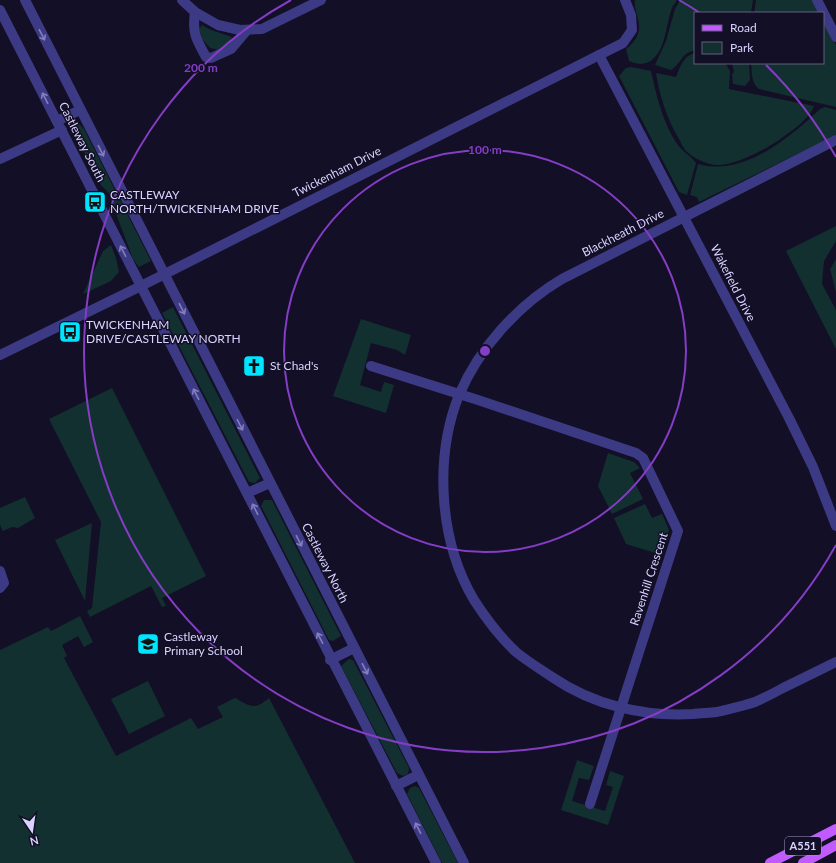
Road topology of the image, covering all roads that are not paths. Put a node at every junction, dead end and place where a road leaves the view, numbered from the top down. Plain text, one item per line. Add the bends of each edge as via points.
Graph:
1 (25, 0) edge
2 (182, 0) edge
3 (321, 0) edge
4 (624, 0) edge
5 (817, 0) edge
6 (0, 10) edge
7 (195, 12) junction
8 (823, 12) edge
9 (824, 14) edge
10 (247, 30) junction
11 (836, 37) edge
12 (599, 55) junction
13 (80, 110) junction
14 (59, 126) junction
15 (836, 140) edge
16 (0, 159) edge
17 (684, 217) junction
18 (164, 274) junction
19 (141, 286) junction
20 (0, 355) edge
21 (371, 366) dead end
22 (460, 395) junction
23 (270, 483) junction
24 (247, 494) junction
25 (836, 526) edge
26 (0, 571) edge
27 (0, 588) edge
28 (354, 648) junction
29 (330, 660) junction
30 (836, 662) edge
31 (621, 708) junction
32 (418, 775) junction
33 (396, 786) junction
34 (590, 804) dead end
35 (836, 828) edge
36 (836, 845) edge
37 (436, 863) edge
38 (464, 863) edge
39 (770, 863) edge
40 (803, 863) edge

1 -> 13 street, Castleway South
2 - 7 street
3 - 10 street via 262,29
4 - 12 street, Twickenham Drive via 631,15 632,30 623,43
5 - 8 street
14 -> 6 street, Castleway South
7 - 10 street via 218,25
7 - 10 street via 193,24 196,38 206,57 211,58 231,49
9 - 11 street
12 - 17 street, Wakefield Drive
12 - 18 street, Twickenham Drive
13 - 14 street
13 -> 18 street, Castleway South
14 - 16 street
19 -> 14 street, Castleway South
15 - 17 street, Blackheath Drive
17 - 22 street, Blackheath Drive via 562,279 531,300 487,347
17 - 25 street, Wakefield Drive via 810,460
18 - 19 street, Twickenham Drive
18 -> 23 street, Castleway North
19 - 20 street, Twickenham Drive
24 -> 19 street
21 - 22 street, Ravenhill Crescent
22 - 31 street, Blackheath Drive via 450,425 445,454 444,496 448,537 474,600 493,626 530,662 568,688
22 - 31 street, Ravenhill Crescent via 636,453 643,458 678,531
23 - 24 street
23 -> 28 street, Castleway North
29 -> 24 street
26 - 27 street via 4,583
28 - 29 street
28 -> 32 street, Castleway North
29 - 33 street
30 - 31 street, Blackheath Drive via 755,702 716,712 677,715
31 - 34 street, Ravenhill Crescent
32 - 33 street
32 - 38 street, Castleway North
37 -> 33 street
35 - 39 main road, A551
36 - 40 main road, A551

